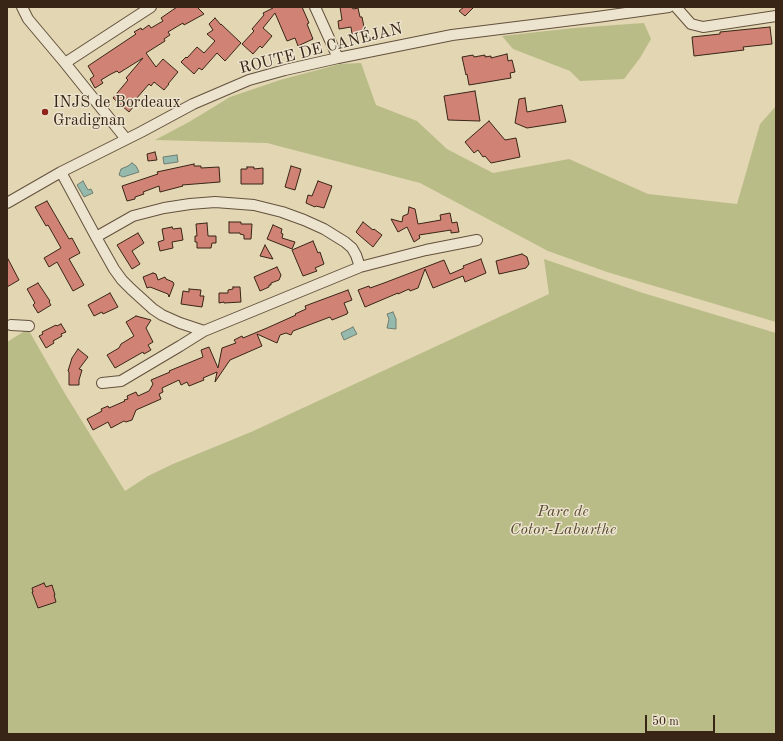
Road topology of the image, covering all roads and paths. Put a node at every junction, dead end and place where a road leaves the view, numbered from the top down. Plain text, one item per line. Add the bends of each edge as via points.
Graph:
1 (22, 7) edge
2 (151, 7) edge
3 (314, 7) edge
4 (666, 7) edge
5 (676, 7) edge
6 (776, 16) edge
7 (338, 58) junction
8 (65, 63) junction
9 (126, 139) junction
10 (61, 172) junction
11 (7, 203) edge
12 (96, 237) junction
13 (477, 240) dead end
14 (360, 267) junction
15 (8, 325) edge
16 (29, 326) dead end
17 (204, 331) junction
18 (102, 383) dead end

1 - 8 street via 28,19
2 - 8 street
3 - 7 street
4 - 7 street, ROUTE DE CANÉJAN via 452,35
5 - 6 street via 691,24 703,27
7 - 9 street, ROUTE DE CANÉJAN via 249,80 193,104
8 - 9 street
9 - 10 street, ROUTE DE CANÉJAN
10 - 11 street, ROUTE DE CANÉJAN
10 - 12 street
12 - 14 street via 133,216 164,208 215,202 254,205 282,212 324,229 352,248
12 - 17 street via 122,280 153,309 180,323
13 - 14 street
14 - 17 street
15 - 16 street
17 - 18 street via 121,380

